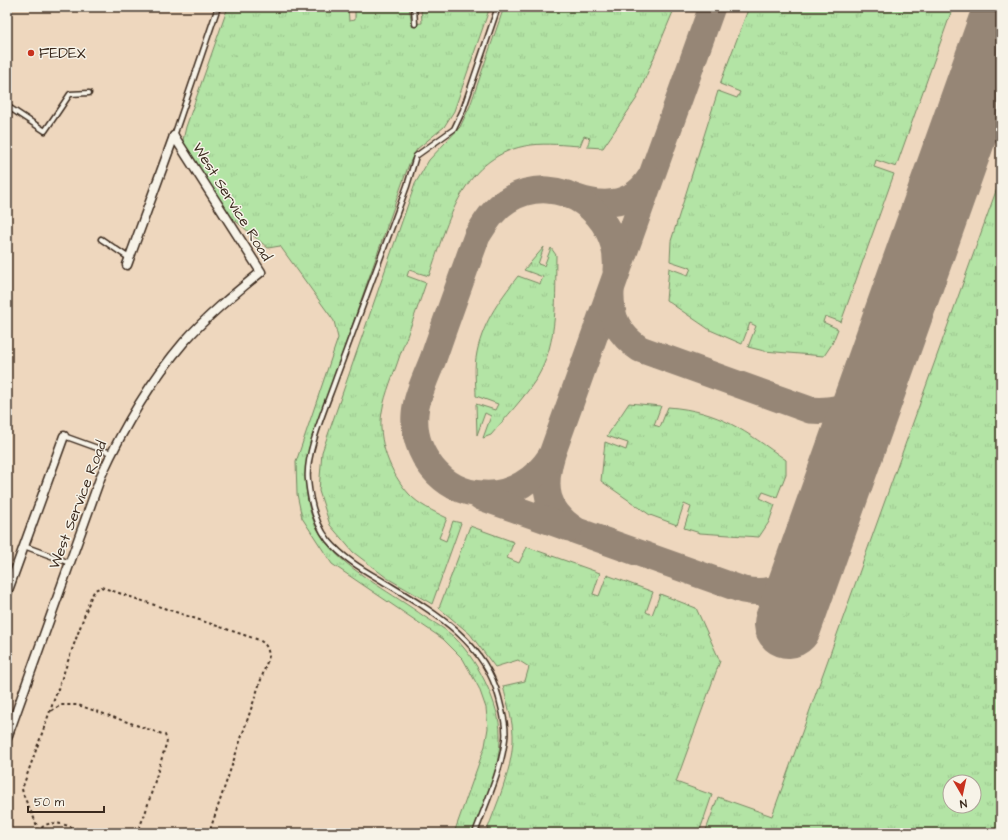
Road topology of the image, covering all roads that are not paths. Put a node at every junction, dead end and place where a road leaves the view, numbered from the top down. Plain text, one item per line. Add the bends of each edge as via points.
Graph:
1 (218, 7) edge
2 (414, 7) edge
3 (498, 7) edge
4 (415, 24) dead end
5 (88, 93) dead end
6 (7, 106) edge
7 (174, 136) junction
8 (101, 239) dead end
9 (128, 262) joint
10 (64, 436) joint
11 (112, 453) junction
12 (24, 546) junction
13 (70, 563) junction
14 (7, 592) edge
15 (7, 738) edge
16 (475, 833) edge

1 - 7 lane
2 - 4 lane
3 - 16 lane via 463,110 454,129 416,156 327,403 311,453 307,477 310,501 328,539 344,556 432,612 467,640 485,666 497,691 505,737 500,764
5 - 6 lane via 70,94 45,132
7 - 9 street
7 - 11 street, West Service Road via 261,272 206,320 170,359 139,403
8 - 9 lane
10 - 11 lane
10 - 12 street
11 - 13 street, West Service Road via 101,476
12 - 13 lane
12 - 14 street
13 - 15 street, West Service Road

